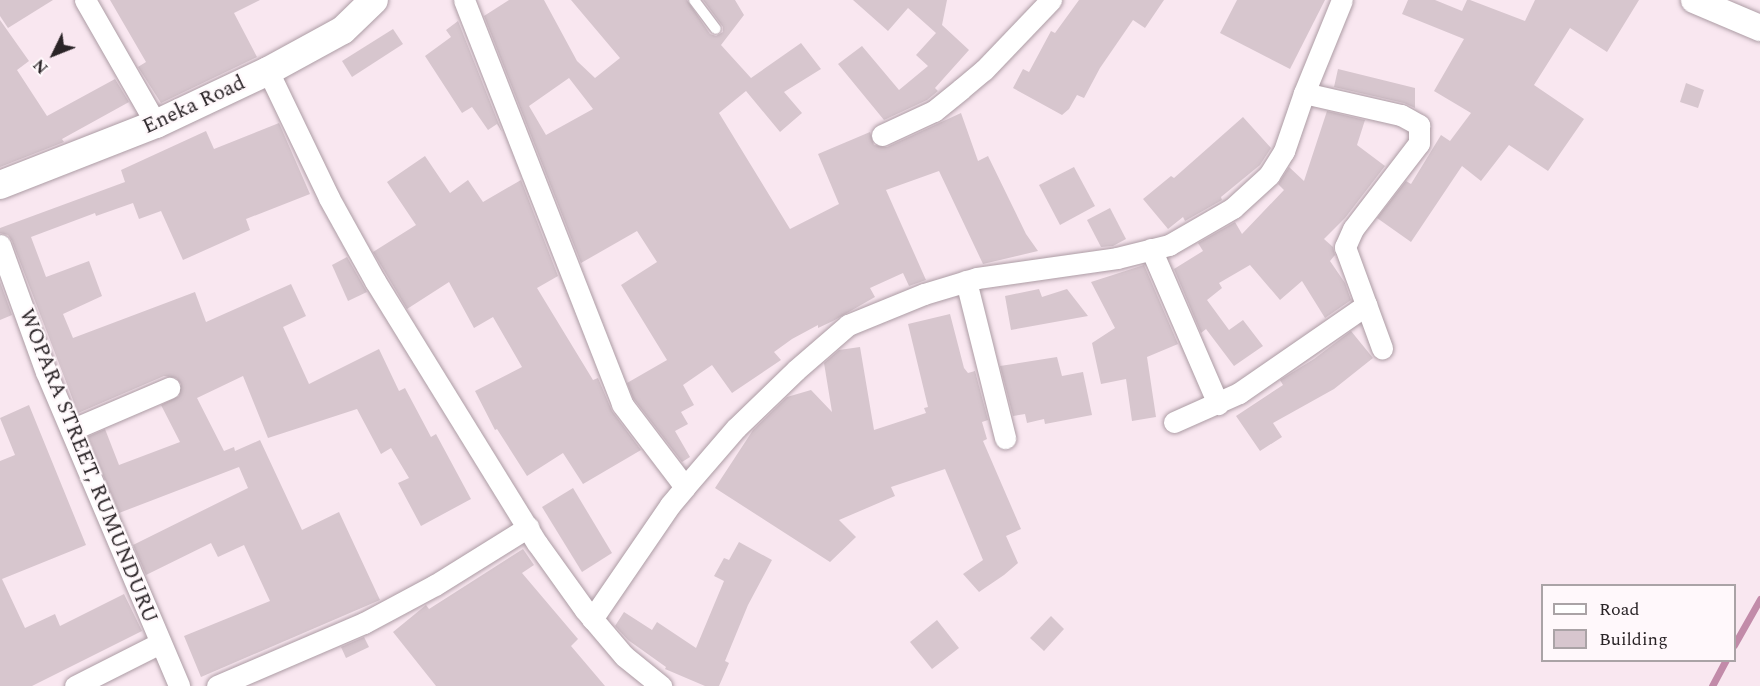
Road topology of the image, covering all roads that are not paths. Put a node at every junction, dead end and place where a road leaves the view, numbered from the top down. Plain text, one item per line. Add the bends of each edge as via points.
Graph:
1 (85, 0) edge
2 (374, 0) edge
3 (464, 0) edge
4 (694, 0) edge
5 (1051, 0) edge
6 (1341, 0) edge
7 (1694, 0) edge
8 (717, 28) dead end
9 (1760, 28) edge
10 (267, 71) junction
11 (1304, 93) junction
12 (156, 124) junction
13 (882, 135) dead end
14 (0, 185) edge
15 (0, 245) edge
16 (1151, 249) junction
17 (966, 281) junction
18 (1366, 305) junction
19 (1382, 348) dead end
20 (169, 388) dead end
21 (1218, 404) junction
22 (1174, 422) dead end
23 (71, 430) junction
24 (1005, 438) dead end
25 (685, 487) junction
26 (528, 527) junction
27 (592, 619) junction
28 (160, 643) junction
29 (75, 686) edge
30 (179, 686) edge
31 (217, 686) edge
32 (661, 686) edge

1 - 12 street
2 - 10 main road, Eneka Road via 343,30
3 - 25 street via 622,404
4 - 8 lane
5 - 13 street via 962,89 934,111
6 - 11 street
7 - 9 street
10 - 12 main road, Eneka Road
10 - 26 street via 328,198 369,270
11 - 16 street via 1284,151 1269,175 1233,208 1169,245
11 - 18 street via 1401,115 1419,125 1419,143 1345,246
12 - 14 main road, Eneka Road
15 - 23 street, WOPARA STREET, RUMUNDURU
16 - 17 street via 1117,258
16 - 21 street
17 - 24 street
17 - 25 street via 848,325 736,428
18 - 19 street
18 - 21 street
20 - 23 street
21 - 22 street
23 - 28 street, WOPARA STREET, RUMUNDURU
25 - 27 street
26 - 27 street
26 - 31 street via 364,624
27 - 32 street via 624,656
28 - 29 street
28 - 30 street, WOPARA STREET, RUMUNDURU

